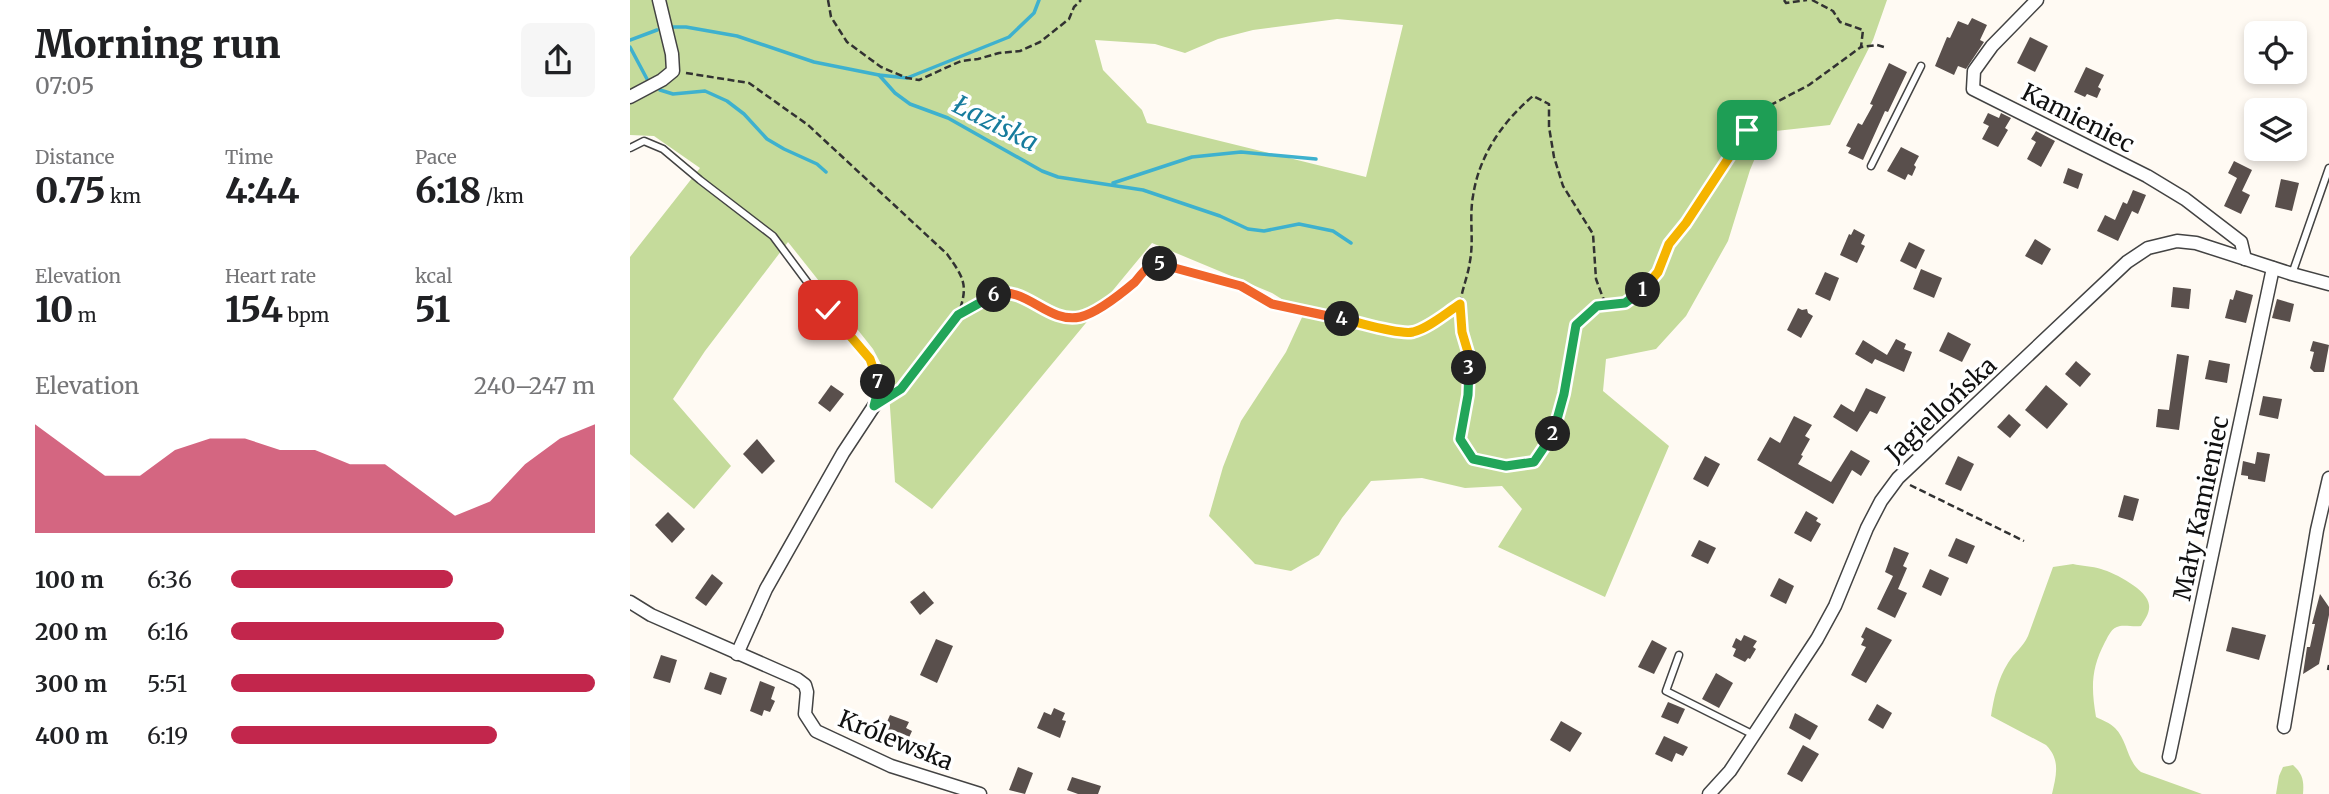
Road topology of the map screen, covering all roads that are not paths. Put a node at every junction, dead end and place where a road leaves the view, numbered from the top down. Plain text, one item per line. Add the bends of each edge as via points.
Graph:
1 (659, 0) edge
2 (2037, 0) edge
3 (1921, 66) dead end
4 (630, 97) edge
5 (630, 148) edge
6 (1871, 166) dead end
7 (2329, 168) edge
8 (2245, 259) junction
9 (2273, 268) junction
10 (2292, 274) junction
11 (2329, 284) edge
12 (874, 406) joint
13 (2329, 478) edge
14 (630, 601) edge
15 (737, 654) junction
16 (1679, 655) dead end
17 (2284, 727) dead end
18 (1754, 734) junction
19 (2169, 757) dead end
20 (980, 794) edge
21 (1709, 794) edge

1 - 4 street via 673,71
2 - 8 street, Kamieniec via 1974,71 1973,89 2186,199 2241,242
3 - 6 lane
5 - 12 lane via 644,141 663,149 774,236 870,359 879,386
7 - 10 lane
8 - 9 street, Jagiellońska
8 - 18 street, Jagiellońska via 2196,243 2148,248 2127,262 1898,478 1867,528 1817,639
9 - 10 street, Jagiellońska
9 - 19 street, Mały Kamieniec
10 - 11 street, Jagiellońska
12 - 15 street via 766,590
13 - 17 street
14 - 15 street
15 - 20 street, Królewska via 805,684 805,714 816,731 891,766
16 - 18 lane via 1666,691
18 - 21 street, Jagiellońska

